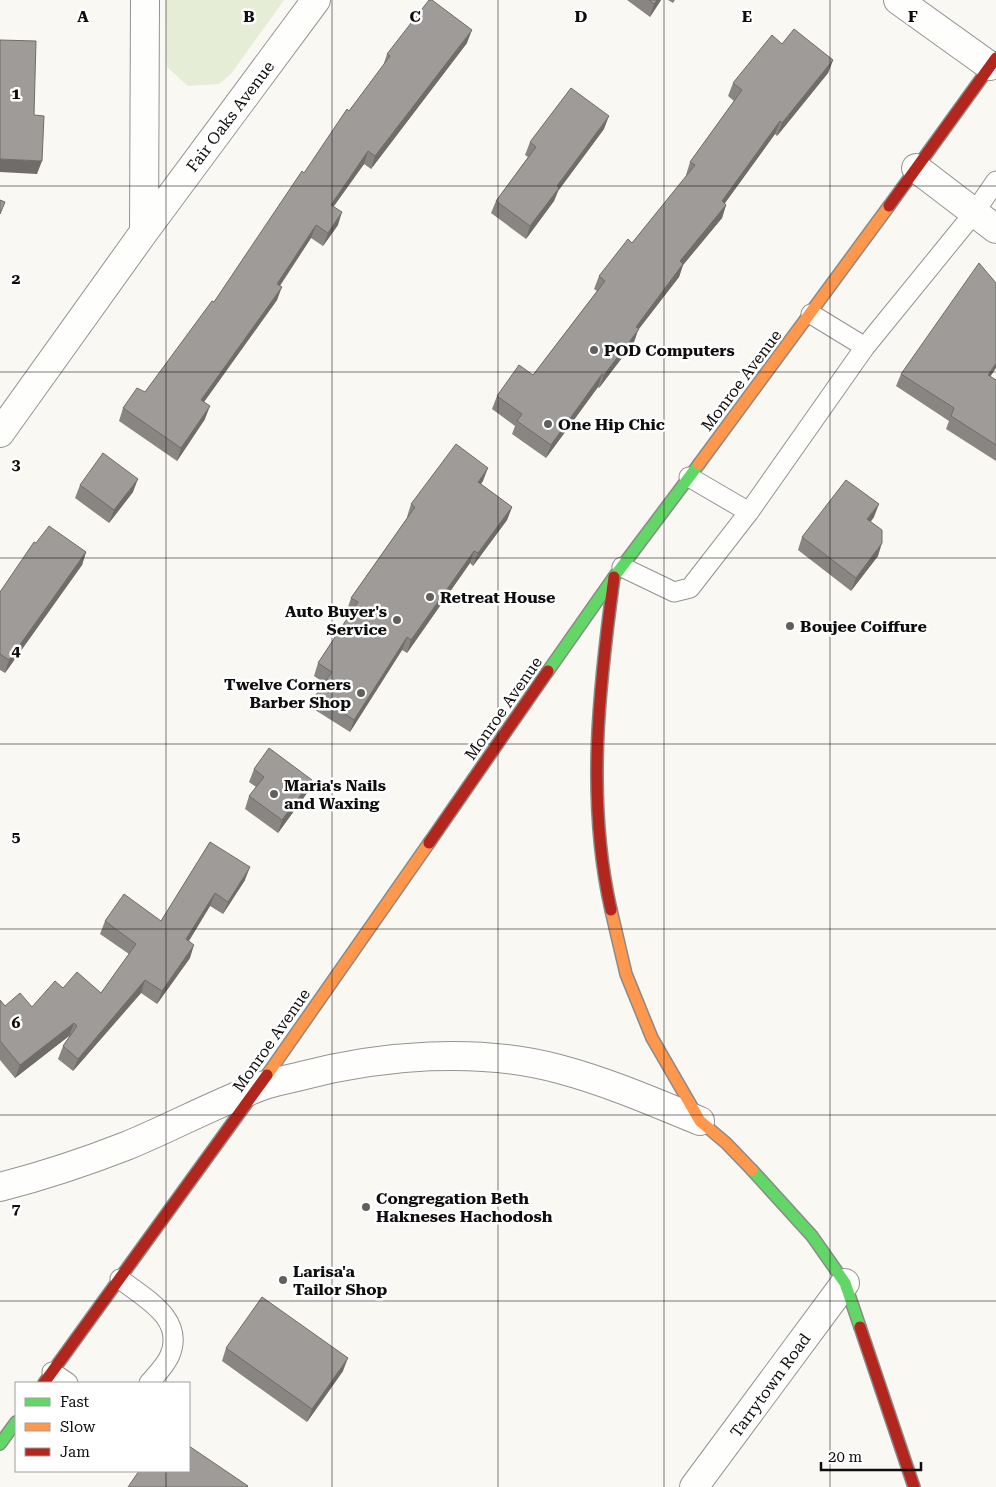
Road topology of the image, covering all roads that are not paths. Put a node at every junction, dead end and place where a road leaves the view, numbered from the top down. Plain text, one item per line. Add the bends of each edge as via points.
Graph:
1 (145, 0) edge
2 (316, 0) edge
3 (898, 0) edge
4 (993, 62) edge
5 (916, 168) junction
6 (996, 181) edge
7 (974, 213) junction
8 (996, 230) edge
9 (144, 232) junction
10 (811, 314) junction
11 (865, 347) junction
12 (0, 433) edge
13 (689, 477) junction
14 (749, 512) junction
15 (618, 572) junction
16 (259, 1087) junction
17 (700, 1121) junction
18 (0, 1187) edge
19 (120, 1278) junction
20 (845, 1283) junction
21 (48, 1378) edge
22 (64, 1382) edge
23 (150, 1382) edge
24 (15, 1423) edge
25 (0, 1444) edge
26 (694, 1487) edge
27 (914, 1487) edge

1 - 9 street
2 - 9 street, Fair Oaks Avenue
3 - 4 street
4 - 5 main road, Monroe Avenue
5 - 7 street
5 - 10 main road, Monroe Avenue
6 - 7 lane
7 - 8 street
7 - 11 lane
9 - 12 street, Fair Oaks Avenue
10 - 11 lane
10 - 13 main road, Monroe Avenue
11 - 14 lane
13 - 14 lane
13 - 15 main road, Monroe Avenue
14 - 15 lane via 690,588 674,592
15 - 16 main road, Monroe Avenue
15 - 17 main road via 600,683 596,736 599,828 610,905 626,974 652,1038
16 - 17 street via 344,1065 452,1056 557,1068 627,1090
16 - 18 street via 126,1145 32,1179
16 - 19 main road, Monroe Avenue
17 - 20 main road via 726,1144 812,1236
19 - 21 main road, Monroe Avenue
19 - 23 lane via 164,1313 172,1331 170,1356
20 - 26 street, Tarrytown Road
20 - 27 main road
21 - 22 lane
24 - 25 main road

